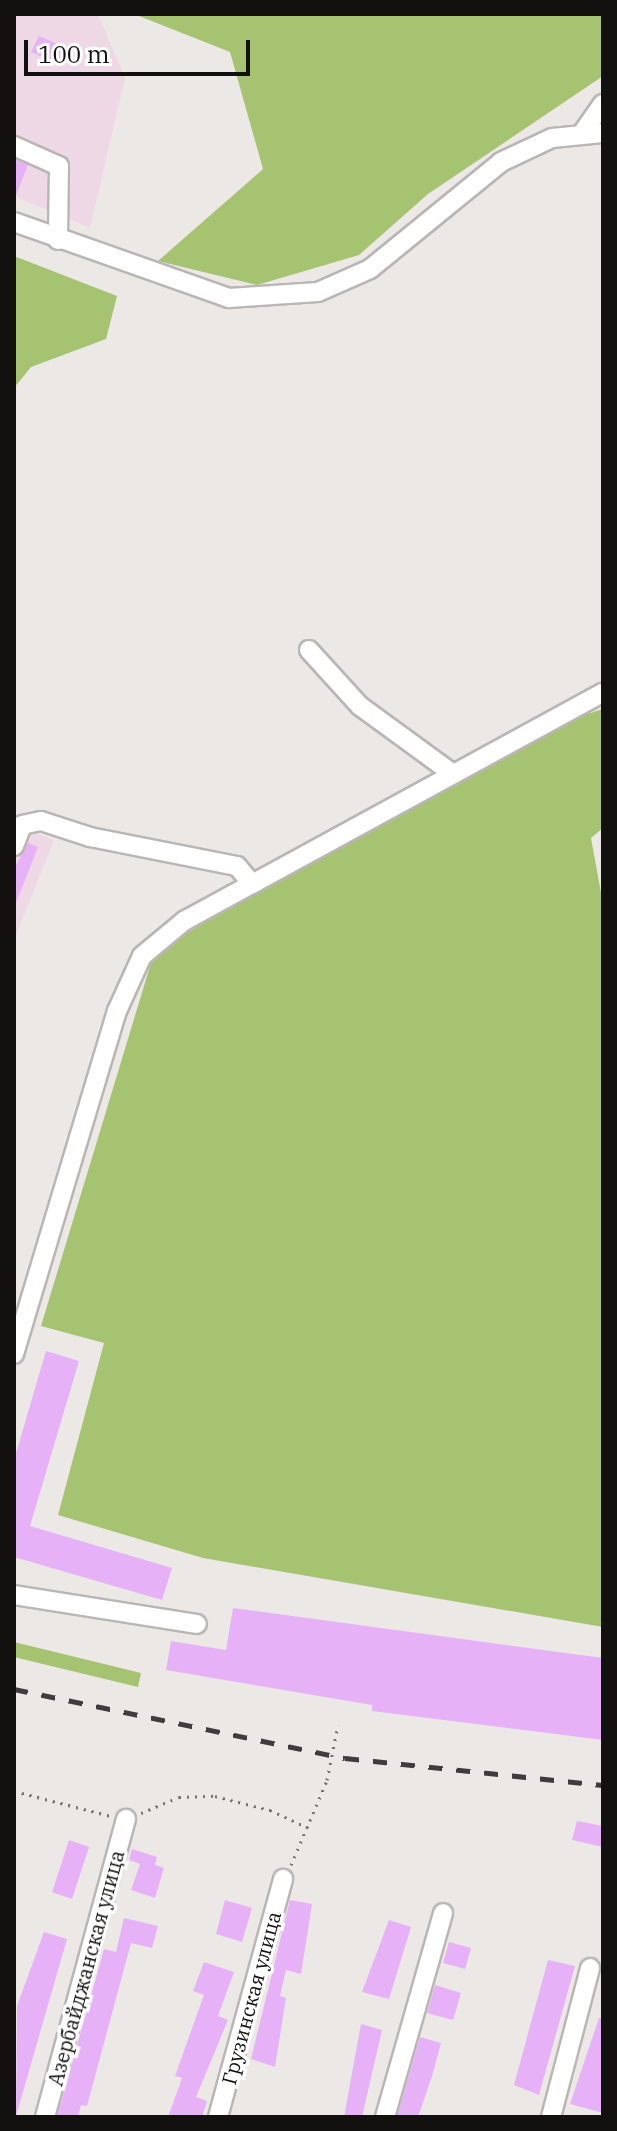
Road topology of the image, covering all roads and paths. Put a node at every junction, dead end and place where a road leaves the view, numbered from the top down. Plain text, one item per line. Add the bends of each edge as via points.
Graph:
1 (603, 104) edge
2 (603, 133) edge
3 (581, 135) junction
4 (14, 146) edge
5 (14, 222) edge
6 (58, 240) junction
7 (309, 650) dead end
8 (603, 693) edge
9 (452, 773) junction
10 (14, 846) edge
11 (252, 884) junction
12 (14, 1354) edge
13 (14, 1595) edge
14 (197, 1624) dead end
15 (338, 1725) dead end
16 (14, 1791) edge
17 (126, 1819) junction
18 (309, 1828) junction
19 (283, 1879) joint
20 (443, 1913) dead end
21 (590, 1968) dead end
22 (45, 2117) edge
23 (218, 2117) edge
24 (385, 2117) edge
25 (551, 2117) edge

1 - 3 street
2 - 3 street
3 - 6 street via 552,138 501,162 370,269 318,292 229,298
4 - 6 street via 59,166
5 - 6 street
7 - 9 street via 360,706
8 - 9 street
9 - 11 street
10 - 11 street via 22,825 41,821 90,837 237,866
11 - 12 street via 184,921 142,956 117,1011
13 - 14 street
15 - 18 path via 327,1780
16 - 17 path
17 - 18 path via 179,1797 215,1796 270,1810
17 - 22 street, Азербайджанская улица
18 - 19 path
19 - 23 street, Грузинская улица
20 - 24 street
21 - 25 street

